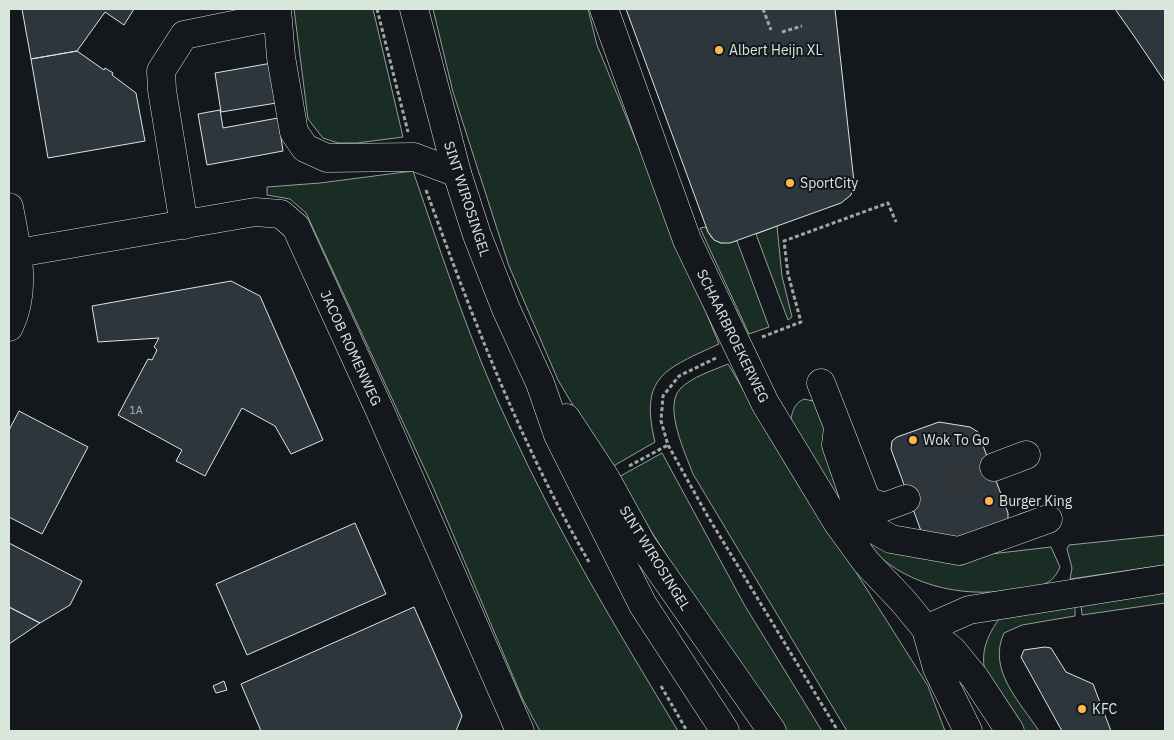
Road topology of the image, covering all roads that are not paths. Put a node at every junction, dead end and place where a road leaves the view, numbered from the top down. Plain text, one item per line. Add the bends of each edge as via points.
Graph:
1 (414, 9) edge
2 (604, 9) edge
3 (277, 13) edge
4 (457, 173) junction
5 (9, 207) edge
6 (184, 225) junction
7 (18, 253) junction
8 (9, 327) edge
9 (540, 383) junction
10 (821, 383) dead end
11 (838, 428) junction
12 (1026, 455) dead end
13 (994, 467) tunnel mouth
14 (906, 499) tunnel mouth
15 (1048, 519) dead end
16 (1165, 579) edge
17 (926, 629) junction
18 (519, 731) edge
19 (725, 731) edge
20 (772, 731) edge
21 (968, 731) edge
22 (1010, 731) edge

1 - 4 street, SINT WIROSINGEL
2 - 17 street, SCHAARBROEKERWEG via 687,240 765,403 837,522 866,562
3 - 4 street via 294,132 305,148 327,158 414,157
3 - 6 street via 184,35 161,71
4 - 9 street, SINT WIROSINGEL via 480,244
5 - 7 street
6 - 7 street, JACOB ROMENWEG
6 - 18 street, JACOB ROMENWEG via 255,212 281,214 296,227
7 - 8 street via 19,292
9 - 19 street, SINT WIROSINGEL via 558,435 643,605
9 - 20 street, SINT WIROSINGEL via 606,479 644,546
10 - 11 street
11 - 14 street via 867,501 884,507
11 - 15 street via 836,444 863,523 891,539 959,551
12 - 13 street
16 - 17 street via 968,610
17 - 21 street, SCHAARBROEKERWEG via 937,668
17 - 22 street, SCHAARBROEKERWEG via 952,650

